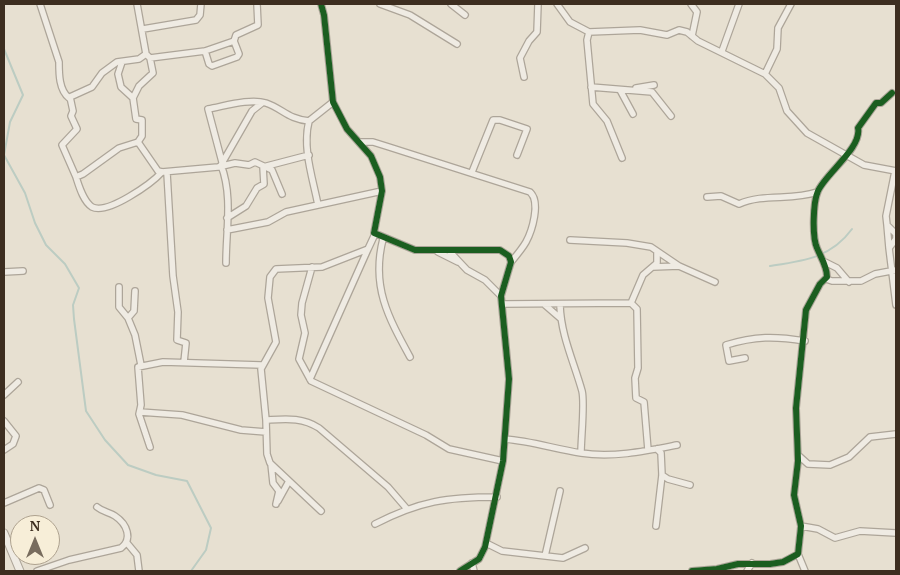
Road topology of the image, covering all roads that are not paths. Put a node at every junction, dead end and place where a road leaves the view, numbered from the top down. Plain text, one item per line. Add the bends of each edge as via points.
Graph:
1 (40, 4) edge
2 (137, 4) edge
3 (201, 4) edge
4 (257, 4) edge
5 (321, 4) edge
6 (380, 4) edge
7 (451, 4) edge
8 (538, 4) edge
9 (556, 4) edge
10 (691, 4) edge
11 (740, 4) edge
12 (791, 4) edge
13 (466, 15) dead end
14 (143, 29) junction
15 (589, 32) junction
16 (692, 36) junction
17 (234, 41) junction
18 (457, 44) dead end
19 (205, 50) junction
20 (722, 52) junction
21 (148, 56) junction
22 (122, 62) junction
23 (765, 74) junction
24 (524, 77) dead end
25 (654, 85) dead end
26 (591, 87) junction
27 (623, 90) junction
28 (892, 93) dead end
29 (69, 98) junction
30 (133, 98) junction
31 (333, 102) junction
32 (262, 103) junction
33 (633, 114) dead end
34 (671, 116) dead end
35 (309, 121) junction
36 (138, 142) junction
37 (359, 142) junction
38 (309, 155) junction
39 (516, 156) dead end
40 (846, 156) junction
41 (622, 158) dead end
42 (222, 164) junction
43 (263, 167) junction
44 (896, 171) edge
45 (472, 172) junction
46 (165, 173) junction
47 (76, 177) junction
48 (382, 191) junction
49 (817, 192) junction
50 (282, 194) dead end
51 (707, 197) dead end
52 (318, 205) junction
53 (227, 218) junction
54 (226, 230) junction
55 (375, 234) junction
56 (383, 238) junction
57 (570, 240) dead end
58 (368, 249) junction
59 (436, 251) junction
60 (450, 252) junction
61 (656, 252) junction
62 (823, 261) junction
63 (458, 262) junction
64 (511, 262) junction
65 (226, 263) dead end
66 (679, 266) junction
67 (312, 267) junction
68 (653, 268) junction
69 (894, 270) edge
70 (23, 271) dead end
71 (4, 272) edge
72 (826, 279) junction
73 (715, 282) dead end
74 (849, 282) junction
75 (119, 287) dead end
76 (135, 291) dead end
77 (501, 296) junction
78 (632, 303) junction
79 (502, 304) junction
80 (544, 304) junction
81 (560, 305) junction
82 (896, 305) edge
83 (128, 318) junction
84 (560, 318) junction
85 (805, 341) junction
86 (410, 357) dead end
87 (745, 358) dead end
88 (184, 362) junction
89 (141, 365) junction
90 (262, 365) junction
91 (310, 379) junction
92 (18, 382) dead end
93 (4, 395) edge
94 (140, 412) junction
95 (266, 420) junction
96 (4, 421) edge
97 (266, 432) junction
98 (896, 434) edge
99 (505, 439) junction
100 (677, 445) dead end
101 (150, 446) dead end
102 (657, 449) junction
103 (4, 450) edge
104 (648, 450) junction
105 (581, 453) junction
106 (798, 455) junction
107 (503, 461) junction
108 (272, 464) junction
109 (662, 475) junction
110 (289, 481) junction
111 (690, 485) dead end
112 (560, 491) dead end
113 (497, 497) junction
114 (4, 503) edge
115 (50, 505) dead end
116 (97, 507) dead end
117 (407, 509) junction
118 (321, 511) dead end
119 (376, 524) dead end
120 (656, 526) dead end
121 (801, 526) junction
122 (4, 533) edge
123 (896, 533) edge
124 (127, 543) junction
125 (486, 543) junction
126 (585, 548) dead end
127 (798, 554) junction
128 (545, 556) junction
129 (472, 563) junction
130 (752, 563) junction
131 (48, 570) edge
132 (20, 571) edge
133 (37, 571) edge
134 (139, 571) edge
135 (460, 571) edge
136 (474, 571) edge
137 (692, 571) edge
138 (747, 571) edge
139 (805, 571) edge

1 - 29 street via 59,62 64,94
2 - 14 street
3 - 14 street via 196,20
4 - 17 street via 258,25 236,35
5 - 31 street
6 - 18 street via 410,15
7 - 13 street
8 - 24 street via 536,32 520,58
9 - 15 street via 570,22
10 - 16 street via 697,12
11 - 20 street
12 - 23 street via 778,28 777,49
14 - 21 street
15 - 16 street via 640,30 667,36 683,30
15 - 26 street
16 - 20 street
17 - 19 street
17 - 19 street via 239,54 237,57 212,66
19 - 21 street
20 - 23 street
21 - 22 street
21 - 30 street via 152,74 139,86
22 - 29 street via 104,71 92,87
22 - 30 street via 118,74 121,87
23 - 40 street via 779,88 787,111 806,133
25 - 27 street
26 - 27 street
26 - 41 street via 593,104 607,121
27 - 33 street
27 - 34 street via 652,92
28 - 40 street via 876,104 858,128 859,133
29 - 47 street via 73,111 71,116 77,129 62,145
30 - 36 street via 136,119 142,120 142,136
31 - 35 street
31 - 37 street via 346,129
32 - 35 street via 291,118
32 - 42 street via 252,111
32 - 42 street via 250,102 208,110
35 - 38 street via 306,134
36 - 46 street via 158,171
36 - 47 street via 120,148
37 - 45 street via 373,142
37 - 48 street via 371,156
38 - 43 street
38 - 52 street
39 - 45 street via 526,129 493,120
40 - 44 street via 864,165
40 - 49 street
42 - 43 street via 249,165 254,162
42 - 46 street
42 - 53 street via 228,188
43 - 50 street via 272,170
43 - 53 street via 264,184 257,188 246,206
44 - 69 street via 888,199 887,225
45 - 64 street via 533,195 532,226 526,243
46 - 47 street via 136,193 101,209 86,202
46 - 88 street via 178,312 177,340 186,343
48 - 52 street
48 - 55 street
49 - 51 street via 747,199 739,204 721,196
49 - 62 street via 813,236
52 - 54 street via 286,212 268,222
53 - 54 street
54 - 65 street
55 - 56 street
55 - 58 street
56 - 59 street via 415,250
56 - 86 street via 378,271 384,302
57 - 61 street via 627,243 651,247
58 - 67 street via 322,267
58 - 91 street
59 - 60 street
59 - 63 street
60 - 63 street
60 - 64 street via 500,250 509,256
61 - 66 street
61 - 68 street
62 - 72 street via 827,269
62 - 74 street via 836,268
63 - 77 street via 486,280
64 - 77 street
66 - 68 street
66 - 73 street
67 - 90 street via 282,268 272,272 268,298 276,342
67 - 91 street via 302,303 305,333 299,359
68 - 78 street via 644,275
69 - 74 street
69 - 82 street
70 - 71 street
72 - 74 street
72 - 85 street via 808,304
75 - 83 street via 119,307
76 - 83 street via 134,311
77 - 79 street
78 - 81 street
78 - 104 street via 637,309 636,398 644,402
79 - 80 street
79 - 99 street via 509,379
80 - 81 street
80 - 84 street
81 - 84 street
83 - 89 street
84 - 105 street via 582,391
85 - 87 street via 777,336 726,345 729,361
85 - 106 street via 796,408
88 - 89 street
88 - 90 street
89 - 94 street via 138,366
90 - 95 street
91 - 107 street via 449,449
92 - 93 street
94 - 97 street via 182,415 241,430
94 - 101 street
95 - 97 street
95 - 117 street via 308,421 388,487
96 - 103 street via 16,436 10,447
97 - 108 street via 267,454
98 - 106 street via 870,436 849,457 830,465 808,464
99 - 105 street
99 - 107 street
100 - 102 street
102 - 104 street
102 - 109 street via 661,453
104 - 105 street via 608,455
106 - 121 street via 794,495
107 - 113 street
108 - 110 street
108 - 110 street via 273,483 279,491 276,504
109 - 111 street via 668,480
109 - 120 street
110 - 118 street
112 - 128 street
113 - 117 street via 443,498
113 - 125 street
114 - 115 street via 39,488 44,490
116 - 124 street via 116,516 126,528
117 - 119 street
121 - 123 street via 818,529 835,538 860,532
121 - 127 street
122 - 132 street
124 - 131 street via 120,548 69,560
124 - 134 street via 137,555
125 - 128 street via 502,551
125 - 129 street via 478,559
126 - 128 street via 563,558
127 - 130 street via 776,563
127 - 139 street
129 - 135 street
129 - 136 street
130 - 137 street
130 - 138 street
131 - 133 street

